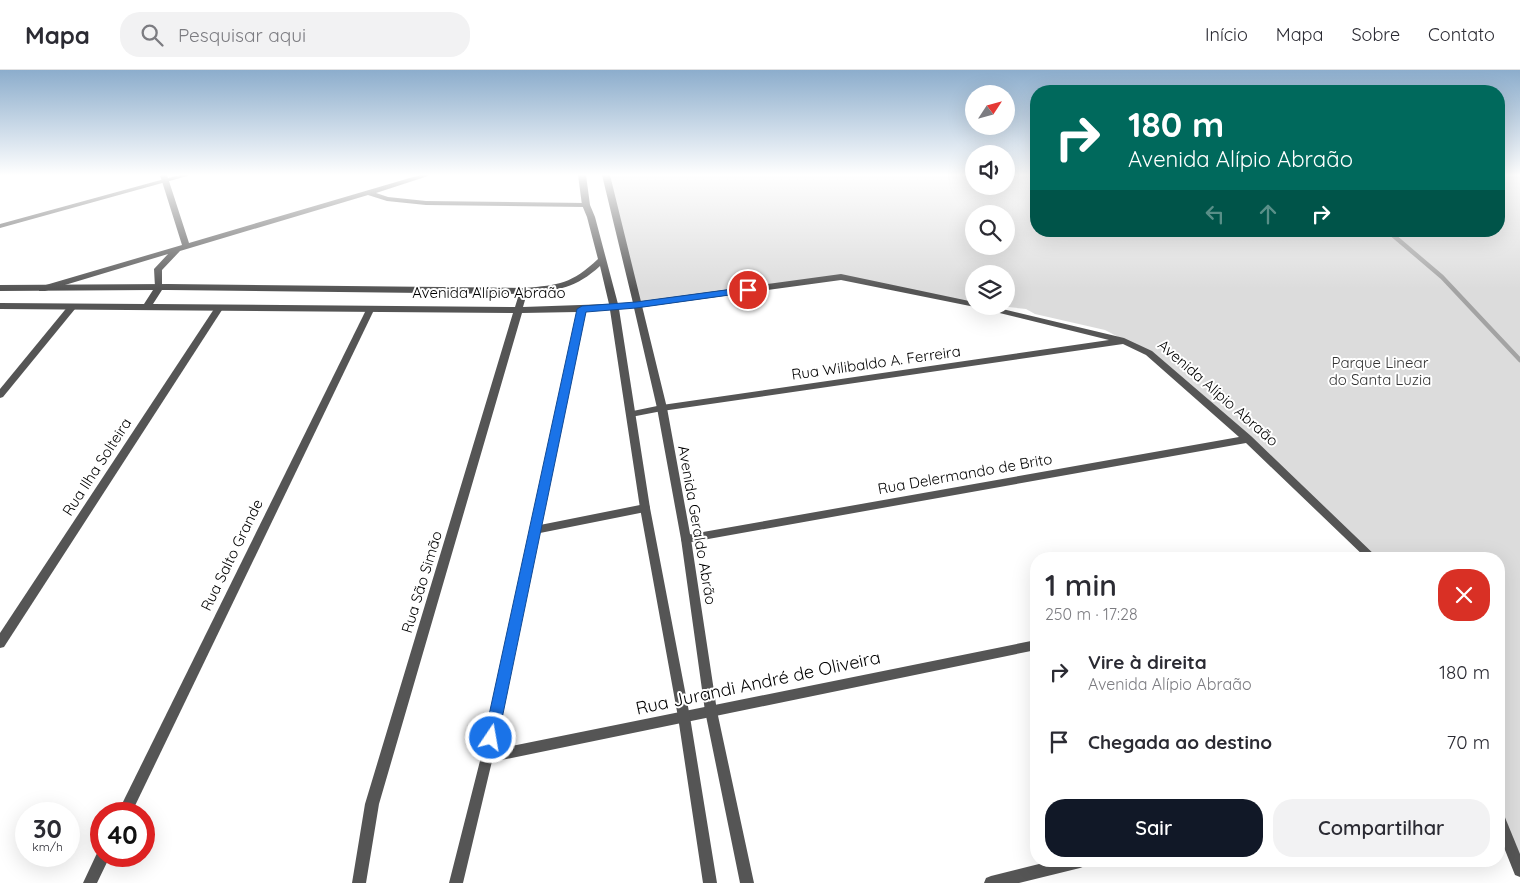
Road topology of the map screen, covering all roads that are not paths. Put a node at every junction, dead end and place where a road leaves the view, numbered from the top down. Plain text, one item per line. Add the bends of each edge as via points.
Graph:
1 (45, 213) edge
2 (175, 213) edge
3 (295, 213) edge
4 (589, 213) edge
5 (615, 213) edge
6 (0, 226) edge
7 (186, 245) junction
8 (601, 260) junction
9 (159, 287) junction
10 (0, 288) edge
11 (42, 288) junction
12 (524, 291) junction
13 (965, 303) edge
14 (636, 305) junction
15 (0, 306) edge
16 (614, 306) junction
17 (72, 307) junction
18 (147, 308) junction
19 (219, 308) junction
20 (582, 309) junction
21 (370, 310) junction
22 (518, 310) junction
23 (1015, 315) edge
24 (1124, 340) junction
25 (0, 395) edge
26 (662, 408) junction
27 (632, 414) junction
28 (1248, 439) junction
29 (645, 508) junction
30 (535, 530) junction
31 (686, 539) junction
32 (1367, 552) edge
33 (0, 643) edge
34 (1030, 646) edge
35 (711, 711) junction
36 (684, 716) junction
37 (487, 757) junction
38 (130, 802) edge
39 (1505, 834) edge
40 (98, 867) edge
41 (1056, 867) edge
42 (1520, 870) edge
43 (90, 883) edge
44 (359, 883) edge
45 (456, 883) edge
46 (710, 883) edge
47 (747, 883) edge
48 (991, 883) edge

1 - 6 street
2 - 7 street
3 - 7 street
4 - 8 street
5 - 14 street, Avenida Geraldo Abrão
7 - 9 street via 158,269
7 - 11 street
8 - 12 street, Avenida Alípio Abraão via 571,285
8 - 16 street
9 - 11 street, Avenida Alípio Abraão
9 - 12 street, Avenida Alípio Abraão
9 - 18 street
10 - 11 street, Avenida Alípio Abraão
12 - 22 street, Rua São Simão
13 - 14 street, Avenida Alípio Abraão via 841,277
14 - 16 street, Avenida Alípio Abraão
14 - 26 street, Avenida Geraldo Abrão
15 - 17 street, Avenida Alípio Abraão
16 - 20 street, Avenida Alípio Abraão
16 - 27 street
17 - 18 street, Avenida Alípio Abraão
17 - 25 street
18 - 19 street, Avenida Alípio Abraão
19 - 21 street, Avenida Alípio Abraão
19 - 33 street, Rua Ilha Solteira
20 - 22 street, Avenida Alípio Abraão
20 - 30 street
21 - 22 street, Avenida Alípio Abraão
21 - 38 street, Rua Salto Grande
22 - 44 street, Rua São Simão via 372,804
23 - 24 street, Avenida Alípio Abraão
24 - 26 street, Rua Wilibaldo A. Ferreira
24 - 28 street, Avenida Alípio Abraão via 1150,353
26 - 27 street, Rua Wilibaldo A. Ferreira
26 - 31 street, Avenida Geraldo Abrão
27 - 29 street
28 - 31 street, Rua Delermando de Brito
28 - 32 street, Avenida Alípio Abraão
29 - 30 street
29 - 36 street
30 - 37 street
31 - 35 street, Avenida Geraldo Abrão
34 - 35 street, Rua Jurandi André de Oliveira
35 - 36 street, Rua Jurandi André de Oliveira
35 - 47 street, Avenida Geraldo Abrão
36 - 37 street, Rua Jurandi André de Oliveira
36 - 46 street
37 - 45 street
39 - 42 street
40 - 43 street
41 - 48 street

